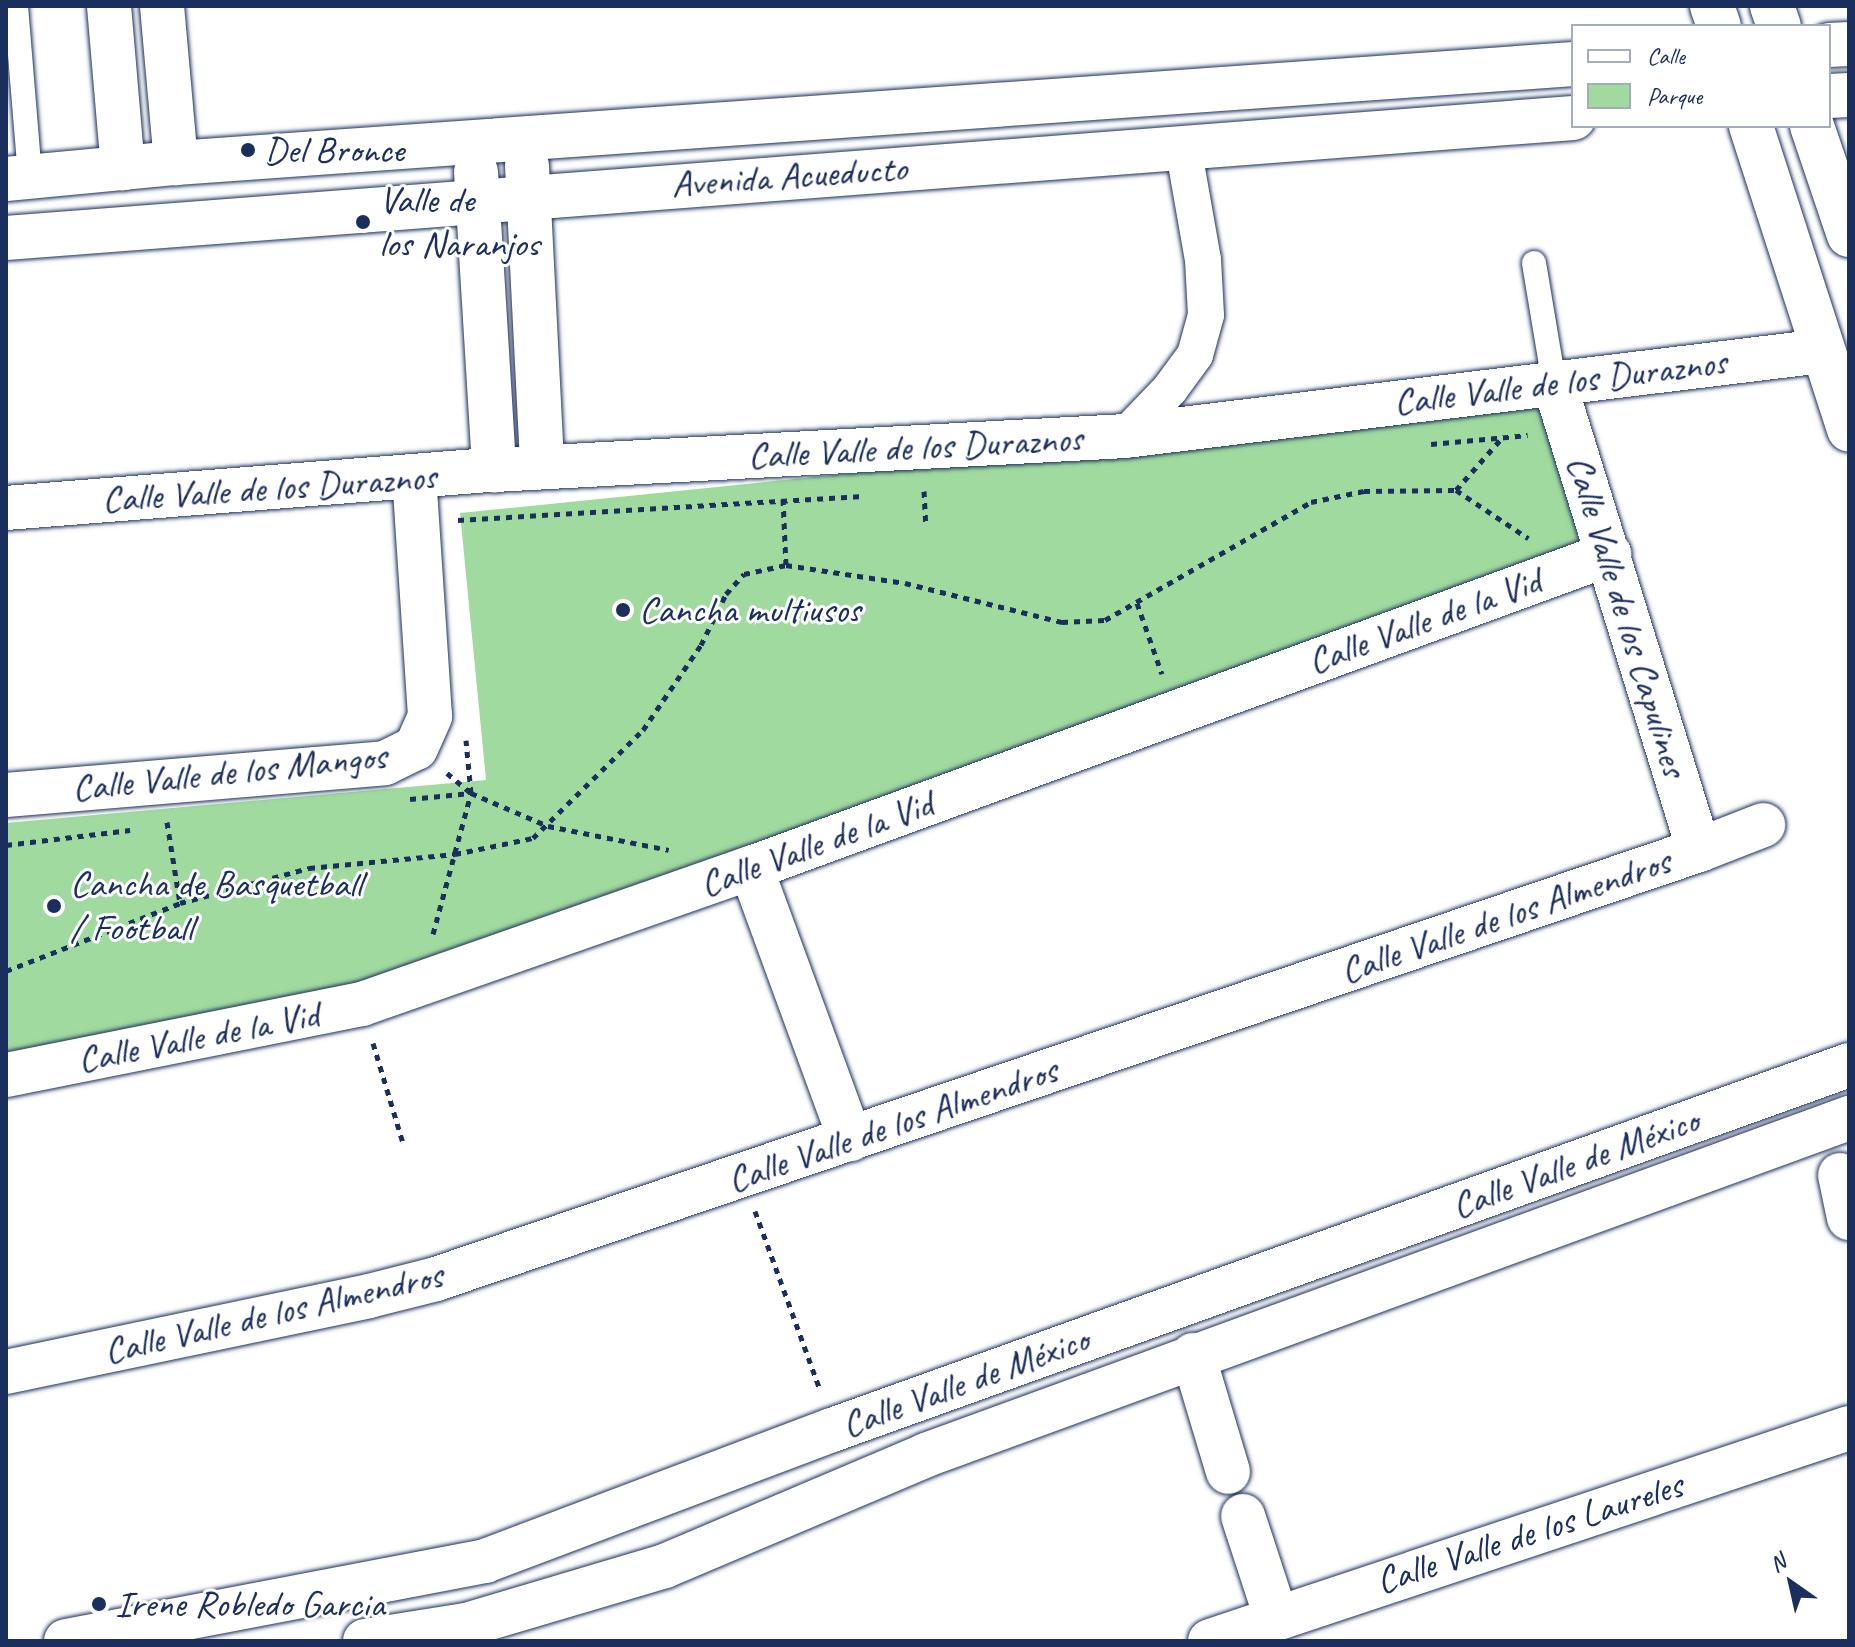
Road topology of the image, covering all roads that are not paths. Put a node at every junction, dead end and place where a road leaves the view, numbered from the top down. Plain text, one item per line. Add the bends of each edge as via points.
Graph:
1 (16, 6) edge
2 (109, 6) edge
3 (162, 6) edge
4 (1571, 64) edge
5 (1571, 118) edge
6 (1752, 128) edge
7 (1813, 128) edge
8 (527, 138) junction
9 (474, 142) junction
10 (1183, 147) junction
11 (176, 163) junction
12 (123, 168) junction
13 (18, 178) edge
14 (527, 196) junction
15 (478, 200) junction
16 (1849, 235) edge
17 (6, 238) edge
18 (1534, 263) dead end
19 (1822, 351) junction
20 (1554, 382) junction
21 (1849, 430) edge
22 (1125, 436) junction
23 (542, 467) junction
24 (494, 470) junction
25 (414, 477) junction
26 (6, 508) edge
27 (1609, 554) junction
28 (6, 795) edge
29 (1763, 825) dead end
30 (1699, 850) junction
31 (731, 875) junction
32 (1849, 1065) edge
33 (6, 1075) edge
34 (1849, 1118) edge
35 (850, 1139) junction
36 (1840, 1175) dead end
37 (1849, 1218) edge
38 (1193, 1355) junction
39 (6, 1372) edge
40 (907, 1402) junction
41 (1849, 1428) edge
42 (926, 1455) junction
43 (1228, 1472) dead end
44 (1243, 1516) dead end
45 (1276, 1617) junction
46 (498, 1629) edge
47 (66, 1641) edge
48 (365, 1641) edge
49 (1210, 1641) edge

1 - 13 lane
2 - 12 street
3 - 11 street
4 - 8 street, Avenida Acueducto
5 - 10 street, Avenida Acueducto
6 - 19 street
7 - 16 street
8 - 9 street, Avenida Acueducto
8 - 14 street
9 - 11 street, Avenida Acueducto
9 - 15 street
10 - 14 street, Avenida Acueducto
10 - 22 street via 1203,260 1206,315 1195,355
11 - 12 street, Avenida Acueducto
12 - 13 street, Avenida Acueducto
14 - 15 street, Avenida Acueducto
14 - 23 street
15 - 17 street, Avenida Acueducto
15 - 24 street
18 - 20 lane
19 - 20 street, Calle Valle de los Duraznos
19 - 21 street
20 - 22 street, Calle Valle de los Duraznos
20 - 27 street, Calle Valle de los Capulines
22 - 23 street, Calle Valle de los Duraznos
23 - 24 street, Calle Valle de los Duraznos
24 - 25 street, Calle Valle de los Duraznos
25 - 26 street, Calle Valle de los Duraznos
25 - 28 street, Calle Valle de los Mangos via 430,716 416,748 385,763
27 - 30 street, Calle Valle de los Capulines
27 - 31 street, Calle Valle de la Vid
29 - 30 street, Calle Valle de los Almendros
30 - 35 street, Calle Valle de los Almendros
31 - 33 street, Calle Valle de la Vid via 362,1004
31 - 35 street
32 - 40 street, Calle Valle de México
34 - 38 street, Calle Valle de México
35 - 39 street, Calle Valle de los Almendros via 422,1282
36 - 37 street
38 - 42 street, Calle Valle de México
38 - 43 street
40 - 42 street
40 - 47 street, Calle Valle de México via 485,1561
41 - 45 street, Calle Valle de los Laureles
42 - 46 street, Calle Valle de México via 665,1566
44 - 45 street
45 - 49 street, Calle Valle de los Laureles
46 - 48 street, Calle Valle de México via 466,1625

